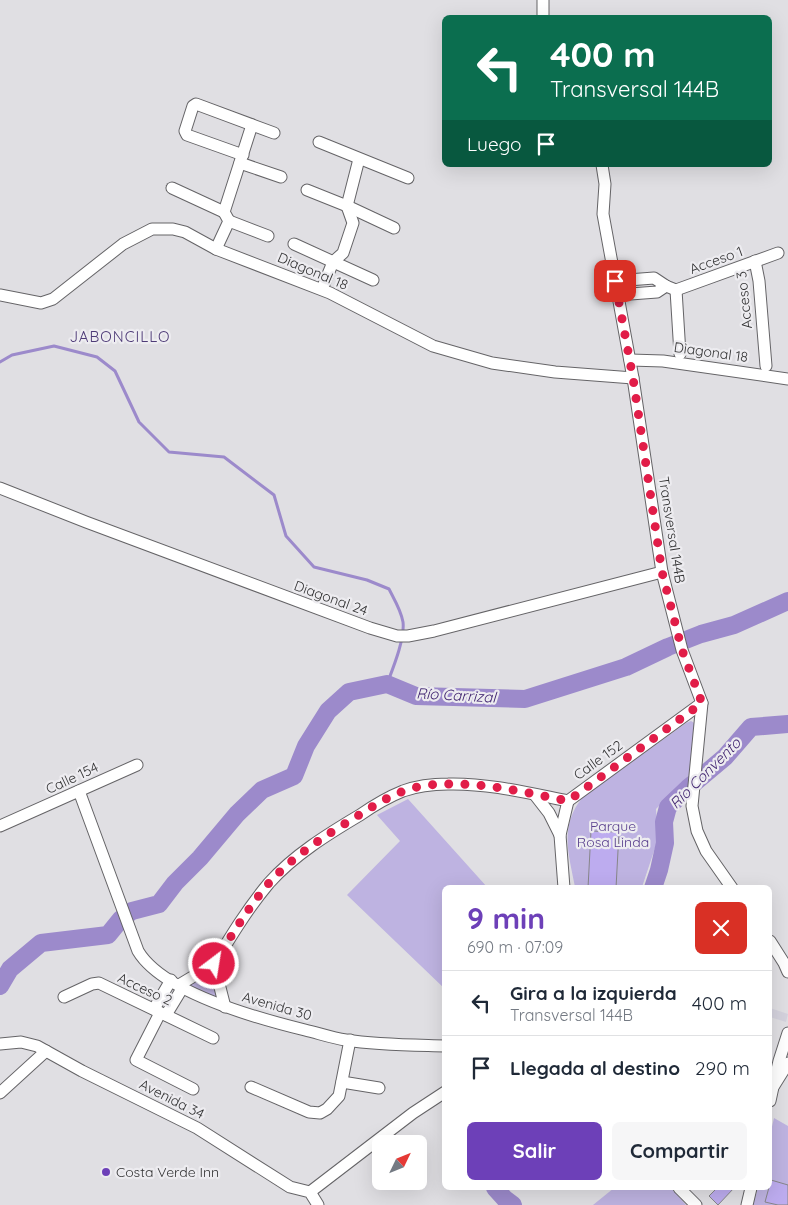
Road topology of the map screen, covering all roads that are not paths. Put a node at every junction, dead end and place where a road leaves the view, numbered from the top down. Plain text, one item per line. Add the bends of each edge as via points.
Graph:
1 (543, 0) edge
2 (543, 15) edge
3 (252, 125) junction
4 (274, 133) dead end
5 (319, 142) dead end
6 (359, 158) junction
7 (242, 159) junction
8 (602, 167) edge
9 (281, 177) dead end
10 (408, 178) dead end
11 (172, 188) dead end
12 (307, 190) dead end
13 (347, 206) junction
14 (226, 217) junction
15 (394, 228) dead end
16 (268, 236) dead end
17 (294, 244) dead end
18 (216, 249) junction
19 (778, 254) dead end
20 (333, 262) junction
21 (755, 262) junction
22 (373, 280) dead end
23 (615, 281) junction
24 (671, 288) junction
25 (322, 289) junction
26 (0, 295) edge
27 (618, 295) junction
28 (680, 354) dead end
29 (630, 360) junction
30 (766, 366) dead end
31 (633, 378) junction
32 (788, 379) edge
33 (0, 488) edge
34 (662, 572) junction
35 (702, 703) junction
36 (137, 764) dead end
37 (79, 791) junction
38 (535, 795) junction
39 (568, 801) junction
40 (0, 826) edge
41 (560, 835) junction
42 (564, 885) edge
43 (730, 885) edge
44 (772, 944) edge
45 (214, 964) junction
46 (788, 972) edge
47 (178, 984) junction
48 (64, 996) dead end
49 (225, 1007) junction
50 (160, 1013) junction
51 (788, 1033) edge
52 (213, 1038) dead end
53 (350, 1040) junction
54 (0, 1044) edge
55 (442, 1046) edge
56 (46, 1051) junction
57 (788, 1063) edge
58 (342, 1082) junction
59 (251, 1087) dead end
60 (773, 1087) junction
61 (379, 1088) dead end
62 (193, 1089) dead end
63 (772, 1092) edge
64 (0, 1093) edge
65 (442, 1094) edge
66 (681, 1190) edge
67 (751, 1190) edge
68 (310, 1192) junction
69 (318, 1205) edge
70 (696, 1205) edge
71 (747, 1205) edge

1 - 2 street
3 - 4 street
3 - 7 street
3 - 7 street via 196,104 185,131 187,135
5 - 6 street
6 - 10 street
6 - 13 street
7 - 9 street
7 - 14 street
8 - 23 street, Transversal 144B via 603,214
11 - 14 street
12 - 13 street
13 - 15 street
13 - 20 street via 353,223 344,253
14 - 16 street
14 - 18 street
17 - 20 street
18 - 25 street, Diagonal 18
18 - 26 street, Diagonal 18 via 185,232 152,229 122,244 53,300 41,303
19 - 21 street, Acceso 1
20 - 22 street
20 - 25 street
21 - 24 street, Acceso 1
21 - 30 street, Acceso 3
23 - 24 street via 654,278
23 - 27 street, Transversal 144B
24 - 27 street, Acceso 1
24 - 28 street
25 - 31 street, Diagonal 18 via 433,346 501,364
27 - 29 street, Transversal 144B
29 - 31 street, Transversal 144B
29 - 32 street, Diagonal 18 via 681,363
31 - 34 street, Transversal 144B
33 - 34 street, Diagonal 24 via 397,636 434,631
34 - 35 street, Transversal 144B via 682,650
35 - 39 street, Calle 152
35 - 43 street, Transversal 144B via 692,806 697,831 706,851
36 - 37 street, Calle 154
37 - 40 street, Calle 154
37 - 47 street, Avenida 30 via 138,951 147,964
38 - 39 street
38 - 41 street
38 - 45 street via 448,784 414,788 384,800 320,840 284,868 245,915
39 - 41 street
41 - 42 street
44 - 46 street
45 - 47 street
45 - 49 street
47 - 49 street, Avenida 30
47 - 50 street
48 - 50 street, Acceso 2 via 99,983
49 - 53 street, Avenida 30
50 - 52 street, Acceso 2
50 - 62 street via 136,1060
51 - 60 street
53 - 55 street, Avenida 30
53 - 58 street
54 - 56 street, Avenida 34 via 30,1043
56 - 64 street
56 - 68 street, Avenida 34 via 190,1124 290,1187
57 - 60 street
58 - 59 street via 339,1096 320,1113 309,1112
58 - 61 street
60 - 63 street
65 - 68 street
66 - 70 street
67 - 71 street
68 - 69 street

